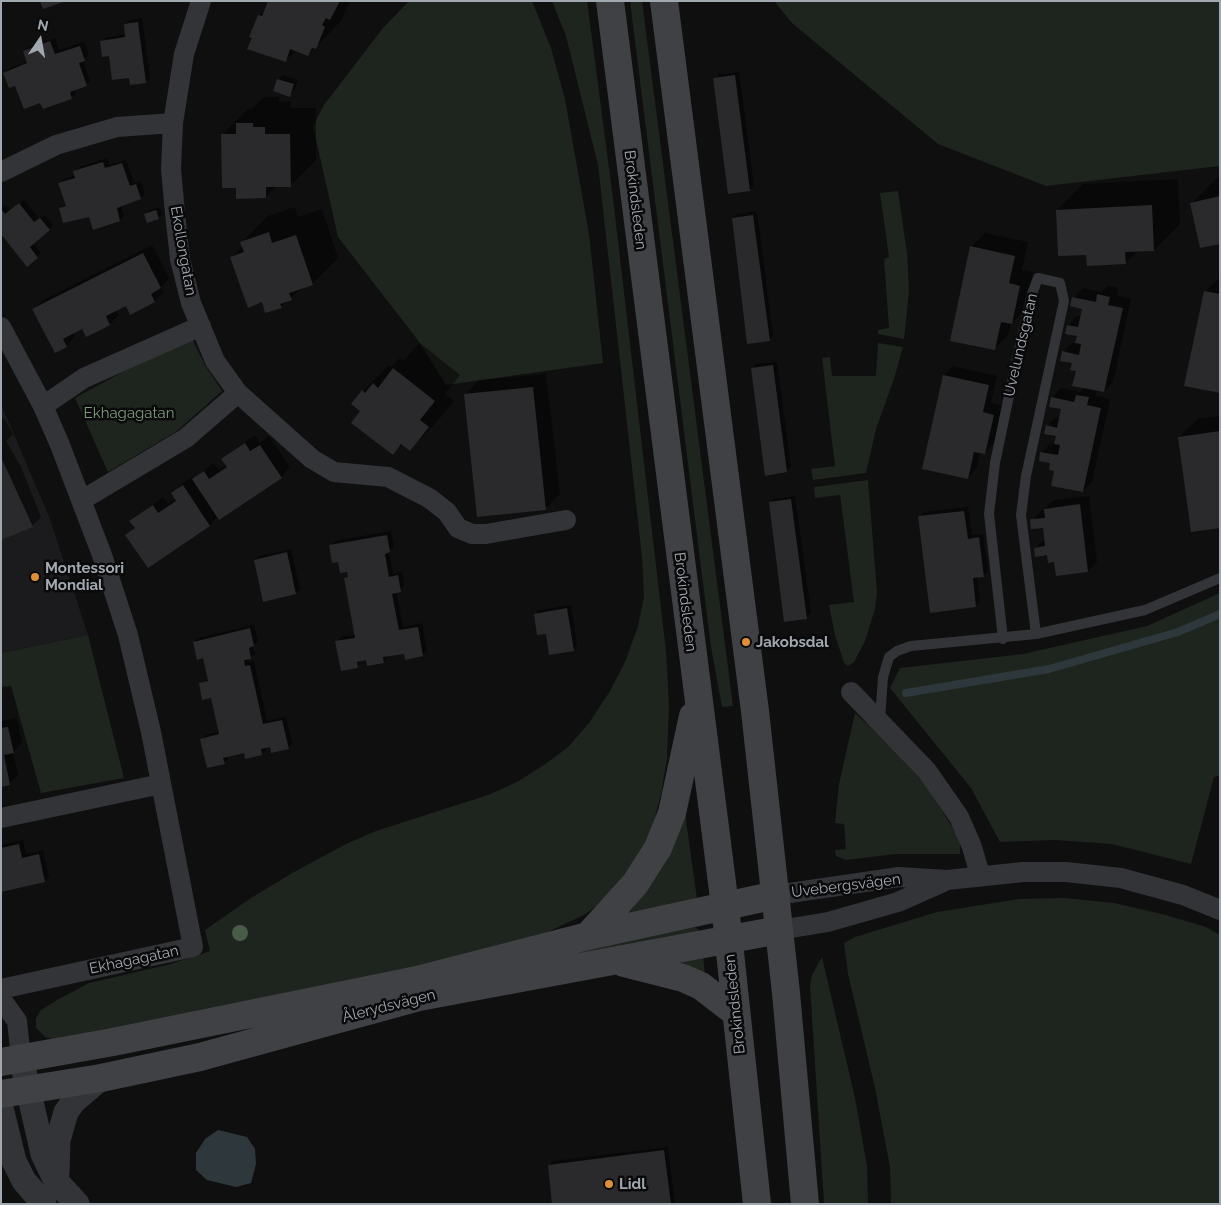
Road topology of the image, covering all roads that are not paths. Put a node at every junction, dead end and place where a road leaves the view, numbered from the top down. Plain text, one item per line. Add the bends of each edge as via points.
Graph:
1 (201, 1) edge
2 (610, 1) edge
3 (664, 1) edge
4 (173, 123) junction
5 (1, 172) edge
6 (1, 326) edge
7 (200, 326) junction
8 (238, 394) junction
9 (43, 406) junction
10 (82, 500) junction
11 (566, 520) dead end
12 (1220, 578) edge
13 (1036, 634) junction
14 (1003, 639) junction
15 (851, 692) dead end
16 (697, 698) junction
17 (880, 721) junction
18 (161, 784) junction
19 (1, 818) edge
20 (980, 875) junction
21 (947, 880) junction
22 (776, 895) junction
23 (725, 906) junction
24 (1220, 910) edge
25 (779, 930) junction
26 (588, 936) junction
27 (728, 938) junction
28 (616, 961) junction
29 (1, 989) edge
30 (1, 999) edge
31 (736, 1013) junction
32 (11, 1060) edge
33 (101, 1078) junction
34 (28, 1088) junction
35 (1, 1094) edge
36 (1, 1108) edge
37 (56, 1181) junction
38 (37, 1202) edge
39 (77, 1204) edge
40 (757, 1204) edge
41 (805, 1204) edge

1 - 4 street, Ekollongatan via 184,54
2 - 16 main road, Brokindsleden
3 - 22 main road
4 - 5 street via 117,127 56,145
4 - 7 street, Ekollongatan via 171,170 180,259
6 - 9 street, Ekhagagatan
7 - 8 street, Ekollongatan via 215,361
7 - 9 street via 84,378
8 - 10 street via 186,438
8 - 11 street via 312,459 334,472 388,477 429,498 447,512 458,528 472,534
9 - 10 street, Ekhagagatan
10 - 18 street, Ekhagagatan via 128,636
12 - 13 lane via 1145,610
13 - 14 lane
13 - 14 lane, Uvelundsgatan via 1022,515 1026,476 1064,301 1060,283 1038,278 1013,377 995,464 989,514
14 - 17 lane via 911,646 897,651 889,657 883,677
15 - 17 street
16 - 23 main road, Brokindsleden
16 - 26 main road via 672,813 658,848 635,884
17 - 20 street via 927,772 959,817
18 - 19 street
18 - 29 street, Ekhagagatan via 193,947
20 - 21 street, Uvebergsvägen
20 - 24 street, Uvebergsvägen via 1066,872 1121,878 1183,895
21 - 22 street, Uvebergsvägen via 899,877
21 - 25 street, Uvebergsvägen via 898,902 828,922
22 - 23 main road, Ålerydsvägen
22 - 25 main road
23 - 26 main road, Ålerydsvägen
23 - 27 main road, Brokindsleden
25 - 27 main road, Ålerydsvägen
25 - 41 main road
26 - 32 main road, Ålerydsvägen via 417,980
27 - 28 main road, Ålerydsvägen
27 - 31 main road, Brokindsleden
28 - 31 main road via 702,986
28 - 33 main road, Ålerydsvägen via 419,997 200,1057
30 - 32 street via 17,1021
31 - 40 main road, Brokindsleden
32 - 34 street
33 - 34 main road, Ålerydsvägen
33 - 37 street via 66,1112 58,1140
34 - 35 main road, Ålerydsvägen
34 - 37 street via 43,1154
36 - 38 street via 14,1161
37 - 38 street
37 - 39 street

